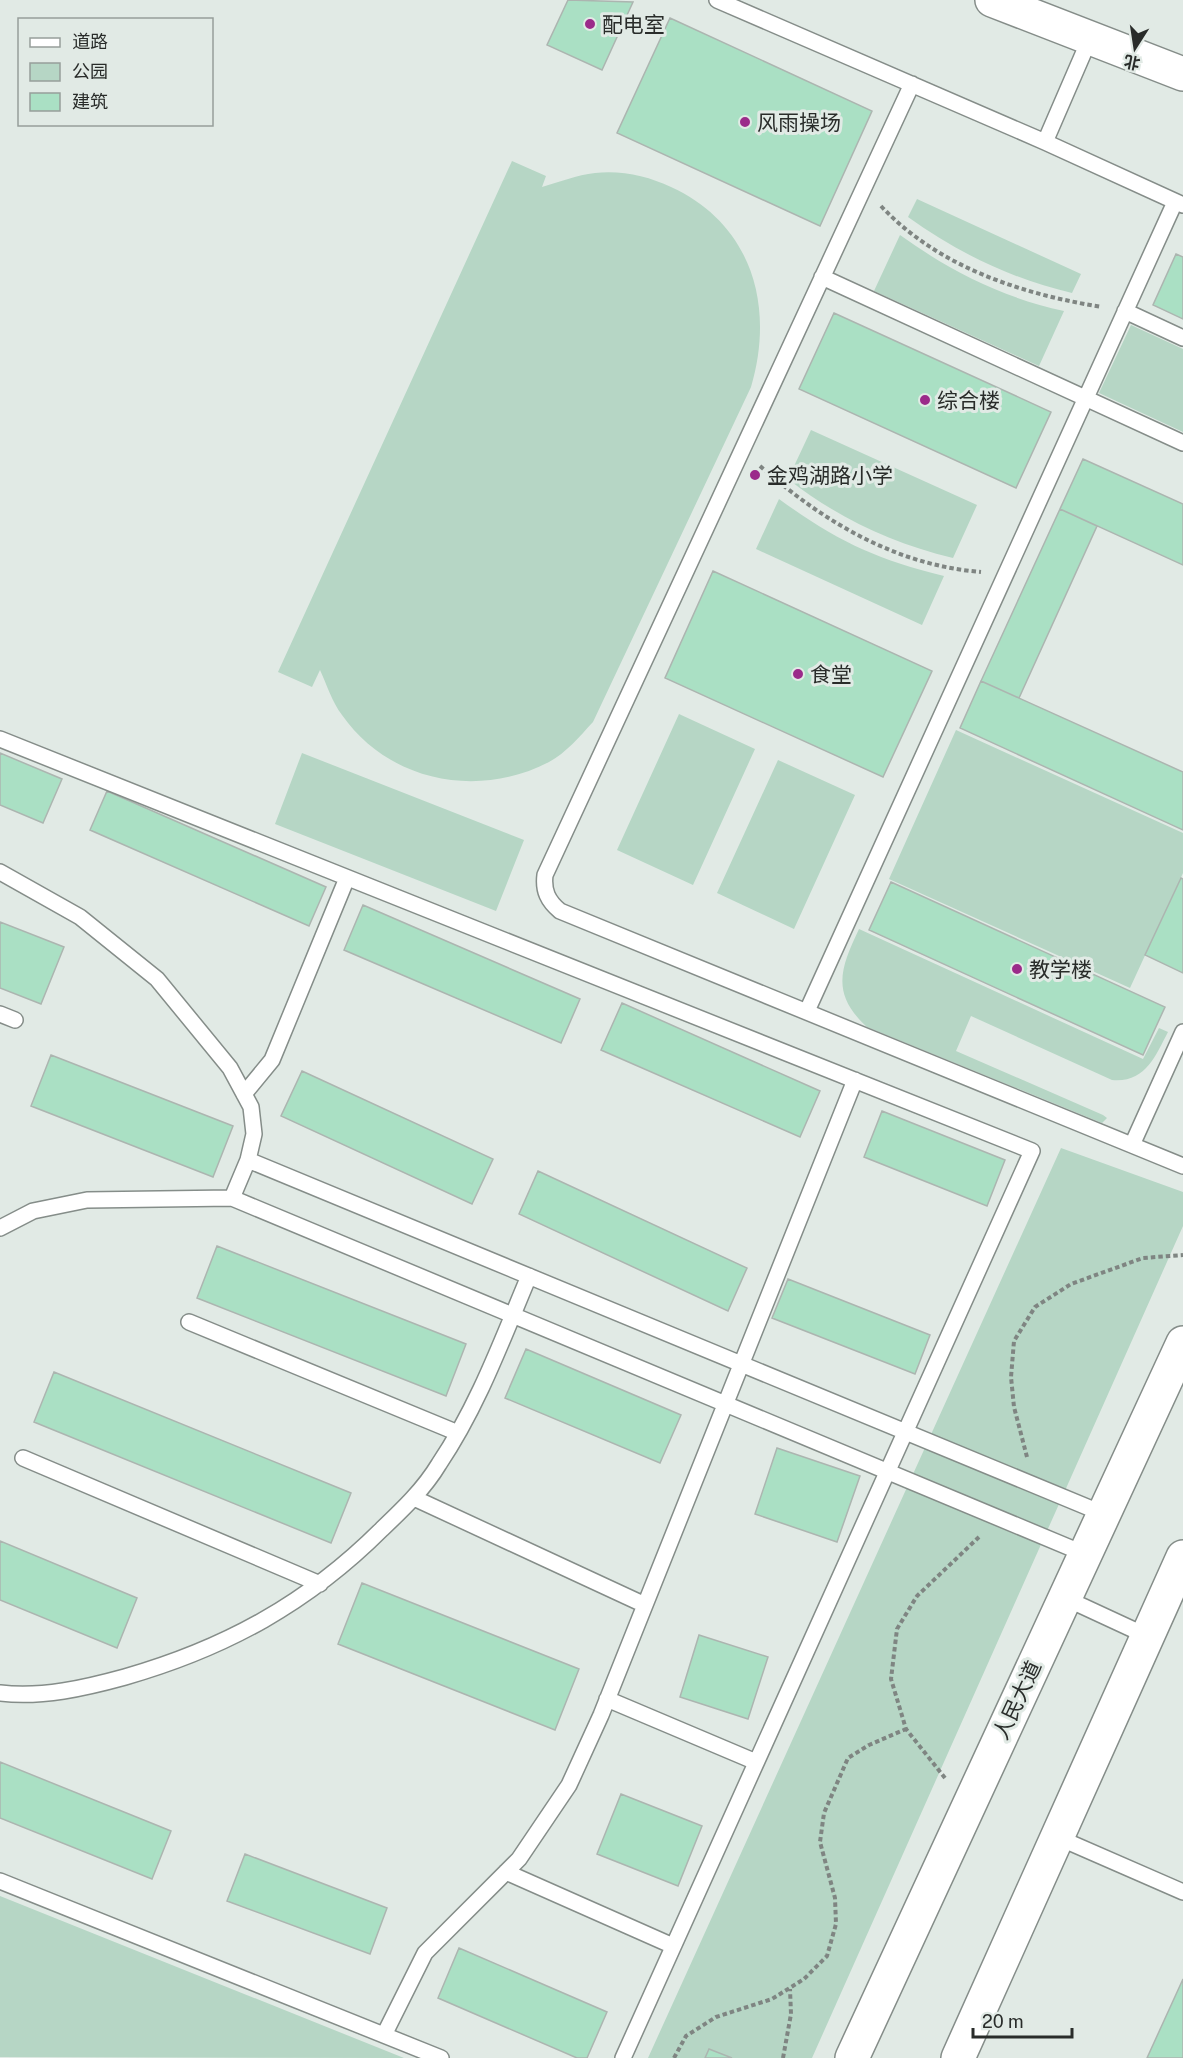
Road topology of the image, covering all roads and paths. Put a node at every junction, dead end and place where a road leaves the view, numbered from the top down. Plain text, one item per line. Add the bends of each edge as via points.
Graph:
1 (717, 0) edge
2 (992, 0) edge
3 (1090, 38) junction
4 (1183, 74) edge
5 (912, 84) junction
6 (1046, 142) junction
7 (864, 188) junction
8 (1179, 204) edge
9 (822, 278) junction
10 (1125, 311) junction
11 (1183, 338) edge
12 (1086, 397) junction
13 (1183, 443) edge
14 (742, 450) junction
15 (1006, 573) junction
16 (0, 740) edge
17 (0, 872) edge
18 (347, 878) junction
19 (807, 1011) junction
20 (0, 1014) edge
21 (15, 1020) dead end
22 (1183, 1032) edge
23 (855, 1080) junction
24 (244, 1094) junction
25 (1131, 1145) junction
26 (248, 1160) junction
27 (1183, 1166) edge
28 (232, 1198) junction
29 (0, 1228) edge
30 (529, 1276) junction
31 (513, 1315) junction
32 (189, 1322) dead end
33 (1183, 1343) edge
34 (742, 1364) junction
35 (726, 1404) junction
36 (904, 1432) junction
37 (458, 1433) junction
38 (24, 1458) dead end
39 (887, 1471) junction
40 (414, 1498) junction
41 (1104, 1514) junction
42 (1085, 1554) junction
43 (1183, 1557) edge
44 (320, 1584) junction
45 (1065, 1598) junction
46 (645, 1605) junction
47 (1147, 1636) junction
48 (0, 1693) edge
49 (607, 1699) junction
50 (906, 1729) dead end
51 (756, 1762) junction
52 (1057, 1838) junction
53 (506, 1872) junction
54 (0, 1881) edge
55 (1183, 1892) edge
56 (673, 1946) junction
57 (789, 1988) junction
58 (384, 2035) junction
59 (441, 2058) edge
60 (623, 2058) edge
61 (674, 2058) edge
62 (783, 2058) edge
63 (852, 2058) edge
64 (958, 2058) edge

1 - 5 lane
2 - 3 main road
3 - 4 main road
3 - 6 lane
5 - 6 lane
5 - 7 lane
6 - 8 lane
7 - 9 lane
7 - 10 path via 918,237 964,266 1046,297
8 - 10 lane
9 - 12 lane
9 - 14 lane
10 - 11 lane
10 - 12 lane
12 - 13 lane
12 - 15 lane
14 - 15 path via 804,503 873,544 945,566
14 - 19 lane via 544,883 548,899 560,910
15 - 19 lane
16 - 18 lane
17 - 24 lane via 80,917 157,979 230,1068
18 - 23 lane
18 - 24 lane via 272,1060
19 - 25 lane
20 - 21 lane
22 - 25 lane
23 - 34 lane
23 - 36 lane via 1032,1151
24 - 26 lane via 251,1107 254,1134
25 - 27 lane
26 - 28 lane
26 - 30 lane
28 - 29 lane via 87,1200 33,1211
28 - 31 lane
30 - 31 lane
30 - 34 lane
31 - 35 lane
31 - 37 lane
32 - 37 lane
33 - 41 main road, 人民大道
34 - 35 lane
34 - 36 lane
35 - 39 lane
35 - 46 lane
36 - 39 lane
36 - 41 lane
37 - 40 lane
38 - 44 lane
39 - 42 lane
39 - 51 lane
40 - 44 lane via 347,1565
40 - 46 lane
41 - 42 main road, 人民大道
42 - 45 main road, 人民大道
43 - 47 main road
44 - 48 lane via 244,1632 171,1663 81,1689
45 - 47 lane
45 - 63 main road, 人民大道
46 - 49 lane
47 - 52 main road
49 - 51 lane
49 - 53 lane via 569,1785
50 - 57 path via 848,1758 824,1813 820,1842 836,1898 836,1924 826,1956 804,1979
51 - 56 lane
52 - 55 lane
52 - 64 main road
53 - 56 lane
53 - 58 lane via 425,1953
54 - 58 lane
56 - 60 lane
57 - 61 path via 772,1999 716,2017 686,2036
57 - 62 path via 790,2014
58 - 59 lane

